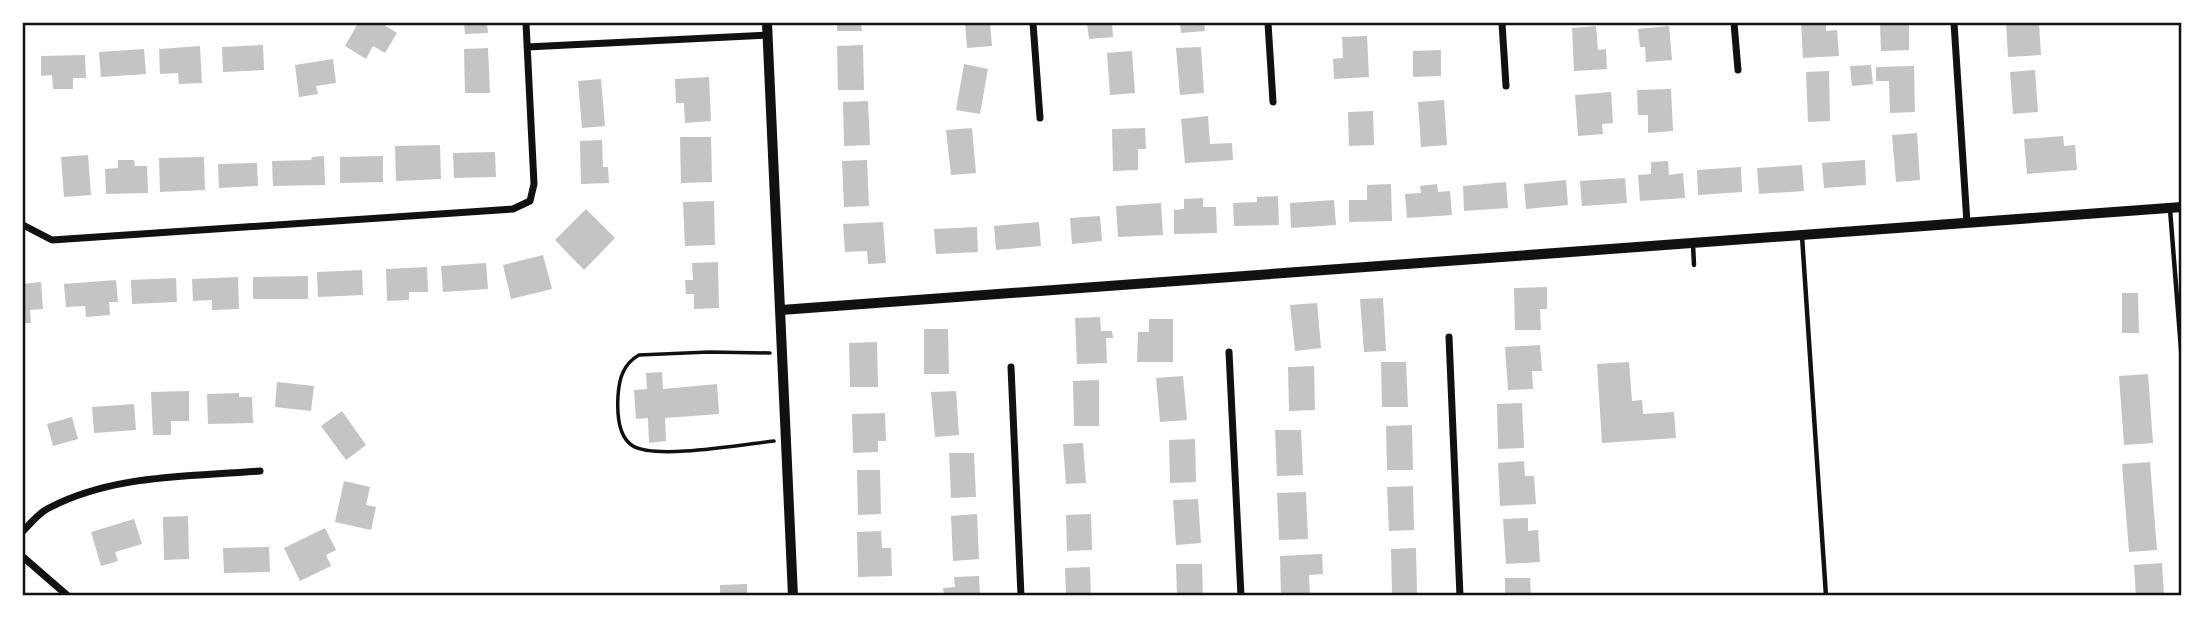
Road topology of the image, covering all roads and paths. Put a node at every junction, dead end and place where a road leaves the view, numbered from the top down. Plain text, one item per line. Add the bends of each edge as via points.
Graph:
1 (526, 23) edge
2 (767, 23) edge
3 (1033, 23) edge
4 (1268, 23) edge
5 (1502, 23) edge
6 (1734, 23) edge
7 (1954, 23) edge
8 (767, 35) junction
9 (527, 47) junction
10 (1738, 70) dead end
11 (1506, 86) dead end
12 (1273, 102) dead end
13 (1040, 118) dead end
14 (2182, 207) edge
15 (2170, 208) junction
16 (1967, 223) junction
17 (23, 225) edge
18 (1802, 235) junction
19 (1693, 243) junction
20 (1694, 265) dead end
21 (781, 310) junction
22 (1449, 337) dead end
23 (2181, 337) edge
24 (1229, 352) dead end
25 (783, 353) junction
26 (2182, 362) edge
27 (1012, 367) dead end
28 (787, 440) junction
29 (260, 471) dead end
30 (23, 531) edge
31 (23, 557) edge
32 (68, 596) edge
33 (793, 596) edge
34 (1021, 596) edge
35 (1241, 596) edge
36 (1460, 596) edge
37 (1826, 596) edge

1 - 9 street
2 - 8 street
3 - 13 street
4 - 12 street
5 - 11 street
6 - 10 street
7 - 16 street
8 - 9 street
8 - 21 street
9 - 17 street via 534,184 530,201 513,209 52,240
14 - 15 street
15 - 16 street
15 - 23 lane
16 - 18 street
18 - 19 street
18 - 37 lane
19 - 20 lane
19 - 21 street
21 - 25 street
22 - 36 street
23 - 26 lane
24 - 35 street
25 - 28 street
25 - 28 path via 639,355 623,370 618,397 624,438 649,452
27 - 34 street
28 - 33 street
29 - 30 street via 101,487 45,510
31 - 32 street

